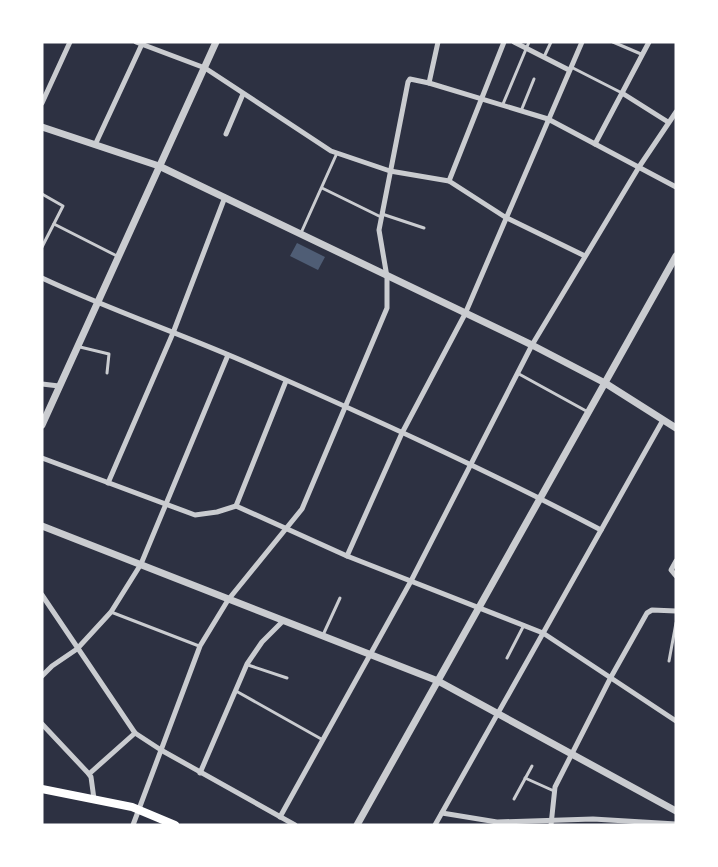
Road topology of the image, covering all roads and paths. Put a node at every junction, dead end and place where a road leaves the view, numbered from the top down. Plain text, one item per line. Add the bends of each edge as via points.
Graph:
1 (70, 42) edge
2 (216, 42) edge
3 (438, 42) edge
4 (504, 42) edge
5 (514, 42) edge
6 (551, 42) edge
7 (582, 42) edge
8 (613, 42) edge
9 (649, 42) edge
10 (140, 43) edge
11 (527, 45) edge
12 (643, 55) junction
13 (544, 57) junction
14 (205, 68) junction
15 (570, 68) junction
16 (534, 79) dead end
17 (429, 83) junction
18 (622, 93) junction
19 (243, 94) junction
20 (482, 99) junction
21 (42, 103) edge
22 (503, 106) junction
23 (521, 111) junction
24 (676, 112) edge
25 (548, 119) junction
26 (668, 122) junction
27 (42, 127) edge
28 (226, 134) dead end
29 (595, 144) junction
30 (95, 145) junction
31 (337, 153) junction
32 (159, 166) junction
33 (639, 167) junction
34 (390, 171) junction
35 (449, 181) junction
36 (676, 187) edge
37 (322, 188) junction
38 (42, 194) edge
39 (225, 197) junction
40 (382, 215) junction
41 (505, 217) junction
42 (54, 224) junction
43 (424, 228) dead end
44 (301, 234) junction
45 (42, 247) edge
46 (585, 256) junction
47 (676, 256) edge
48 (119, 257) junction
49 (387, 277) junction
50 (42, 278) edge
51 (98, 304) junction
52 (465, 314) junction
53 (173, 333) junction
54 (532, 345) junction
55 (78, 347) junction
56 (228, 355) junction
57 (107, 373) dead end
58 (517, 373) junction
59 (286, 381) junction
60 (605, 383) junction
61 (42, 384) edge
62 (59, 386) junction
63 (344, 406) junction
64 (46, 408) edge
65 (588, 412) junction
66 (663, 420) junction
67 (42, 425) edge
68 (676, 428) edge
69 (402, 433) junction
70 (42, 458) edge
71 (471, 466) junction
72 (108, 483) junction
73 (541, 498) junction
74 (166, 504) junction
75 (236, 506) junction
76 (42, 526) edge
77 (286, 528) junction
78 (601, 530) junction
79 (347, 556) junction
80 (676, 561) edge
81 (141, 564) junction
82 (676, 576) edge
83 (411, 581) junction
84 (42, 595) edge
85 (340, 598) dead end
86 (228, 600) junction
87 (479, 608) junction
88 (676, 611) edge
89 (111, 612) junction
90 (283, 621) junction
91 (676, 623) edge
92 (524, 626) junction
93 (543, 633) junction
94 (323, 636) junction
95 (200, 646) junction
96 (77, 649) junction
97 (371, 656) junction
98 (507, 658) dead end
99 (669, 661) dead end
100 (247, 664) junction
101 (42, 676) edge
102 (611, 677) junction
103 (287, 678) dead end
104 (438, 681) junction
105 (234, 690) junction
106 (498, 714) junction
107 (676, 721) edge
108 (42, 724) edge
109 (135, 733) junction
110 (323, 740) junction
111 (161, 750) junction
112 (571, 753) junction
113 (532, 766) dead end
114 (201, 772) junction
115 (89, 774) junction
116 (525, 778) junction
117 (42, 789) edge
118 (554, 791) junction
119 (94, 799) junction
120 (514, 799) dead end
121 (139, 809) junction
122 (676, 811) edge
123 (442, 813) junction
124 (280, 817) junction
125 (551, 822) edge
126 (593, 822) edge
127 (621, 823) edge
128 (676, 824) edge
129 (133, 825) edge
130 (175, 825) edge
131 (295, 825) edge
132 (357, 825) edge
133 (435, 825) edge

1 - 21 street
2 - 14 street
3 - 17 street
4 - 20 street
5 - 11 street
6 - 13 lane
7 - 15 street
8 - 12 lane
9 - 12 street
10 - 14 street
10 - 30 street
11 - 13 street
11 - 22 lane
12 - 18 street
13 - 15 street
14 - 19 street
14 - 32 street
15 - 18 lane
15 - 25 street
16 - 23 lane
17 - 20 street
17 - 34 street via 413,78 408,82
18 - 26 street
18 - 29 street
19 - 28 street
19 - 31 street
20 - 22 street
20 - 35 street
22 - 23 street
23 - 25 street
24 - 26 street
25 - 29 street
25 - 41 street
26 - 33 street
27 - 30 street
29 - 33 street
30 - 32 street
31 - 34 street
31 - 37 lane
32 - 39 street
32 - 48 street
33 - 36 street
33 - 46 street
34 - 35 street
34 - 40 street
35 - 41 street
37 - 40 lane
37 - 44 lane
38 - 42 lane via 63,206
39 - 44 street
39 - 53 street
40 - 43 lane
40 - 49 street via 379,230
41 - 46 street
41 - 52 street
42 - 45 lane
42 - 48 lane
44 - 49 street
46 - 54 street
47 - 60 street
48 - 51 street
49 - 52 street
49 - 63 street via 387,308
50 - 51 street
51 - 53 street
51 - 55 street
52 - 54 street
52 - 69 street
53 - 56 street
53 - 72 street
54 - 58 street
54 - 60 street
55 - 57 lane via 109,354
55 - 62 street
56 - 59 street
56 - 74 street
58 - 65 lane
58 - 71 street
59 - 63 street
59 - 75 street
60 - 65 street
60 - 66 street
61 - 62 street
62 - 64 street
63 - 69 street
63 - 77 street via 302,509
64 - 67 street
65 - 73 street
66 - 68 street
66 - 78 street
69 - 71 street
69 - 79 street
70 - 72 street
71 - 73 street
71 - 83 street
72 - 74 street
73 - 78 street
73 - 87 street
74 - 75 street via 195,515
74 - 81 street
75 - 77 street
76 - 81 street
77 - 79 street
77 - 86 street
78 - 93 street
79 - 83 street
80 - 82 street via 671,570
81 - 86 street
81 - 89 street
83 - 87 street
83 - 97 street
84 - 96 street
85 - 94 lane
86 - 90 street
86 - 95 street
87 - 92 street
87 - 104 street
88 - 102 street via 647,613
89 - 95 lane
89 - 96 street
90 - 94 street
90 - 100 street
91 - 99 lane
92 - 93 street
92 - 98 lane
93 - 102 street
93 - 106 street
94 - 97 street
95 - 111 street
96 - 101 street
96 - 109 street
97 - 104 street
97 - 110 street
100 - 103 lane
100 - 105 street
102 - 107 street
102 - 112 street
104 - 106 street
104 - 132 street
105 - 110 lane
105 - 114 street
106 - 112 street
106 - 123 street
108 - 115 street
109 - 111 street
109 - 115 street
110 - 124 street
111 - 114 street
111 - 121 street
112 - 118 street
112 - 122 street
113 - 116 lane
114 - 124 street
115 - 119 street
116 - 118 lane
116 - 120 lane
117 - 119 main road
118 - 125 street
119 - 121 main road
121 - 129 street
121 - 130 main road
123 - 125 street via 497,822
123 - 133 street
124 - 131 street
125 - 126 street
126 - 127 street
127 - 128 street

